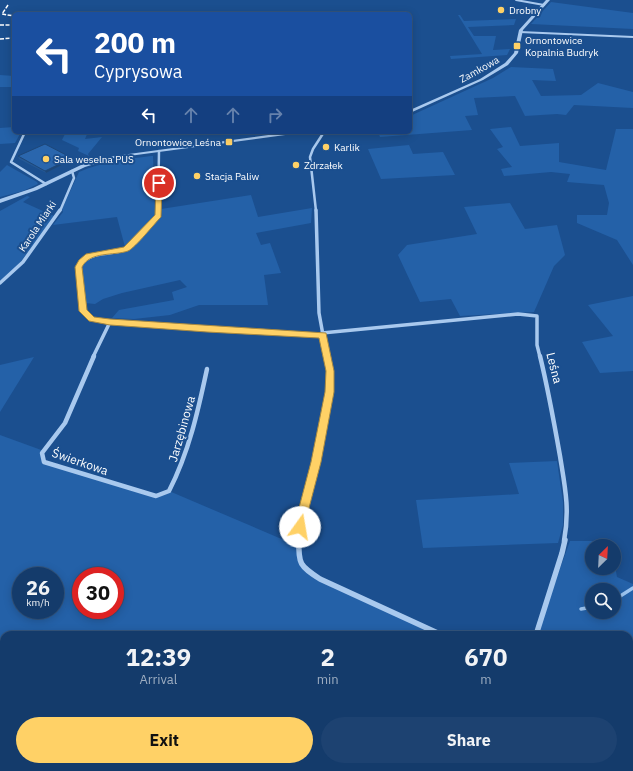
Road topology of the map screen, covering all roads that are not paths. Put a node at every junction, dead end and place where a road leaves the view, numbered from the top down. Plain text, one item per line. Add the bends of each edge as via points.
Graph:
1 (516, 0) edge
2 (548, 0) edge
3 (544, 5) junction
4 (520, 32) junction
5 (633, 37) edge
6 (412, 111) edge
7 (24, 134) edge
8 (285, 134) edge
9 (323, 134) edge
10 (159, 151) junction
11 (72, 171) junction
12 (46, 184) junction
13 (0, 201) edge
14 (0, 283) edge
15 (110, 322) junction
16 (322, 334) junction
17 (207, 369) dead end
18 (169, 491) joint
19 (433, 631) edge
20 (537, 631) edge

1 - 3 street
2 - 3 street, Zamkowa
3 - 4 street, Zamkowa
4 - 5 street
4 - 6 street, Zamkowa via 515,53 506,65 478,81
7 - 12 street via 10,162
8 - 10 street
9 - 16 street via 310,157 316,199 318,313
10 - 11 street via 103,160
10 - 15 street via 158,215 127,249 89,256 79,267 83,311 92,319
11 - 12 street
11 - 14 street, Karola Miarki via 74,178 59,212 23,262
12 - 13 street
15 - 16 street
15 - 18 street, Świerkowa via 65,423 42,453 44,462 156,496
16 - 19 street via 330,371 329,392 300,527 300,563 320,579
16 - 20 street, Leśna via 518,314 537,316 537,345 552,407 568,522 562,553
17 - 18 street, Jarzębinowa via 196,422 181,469

